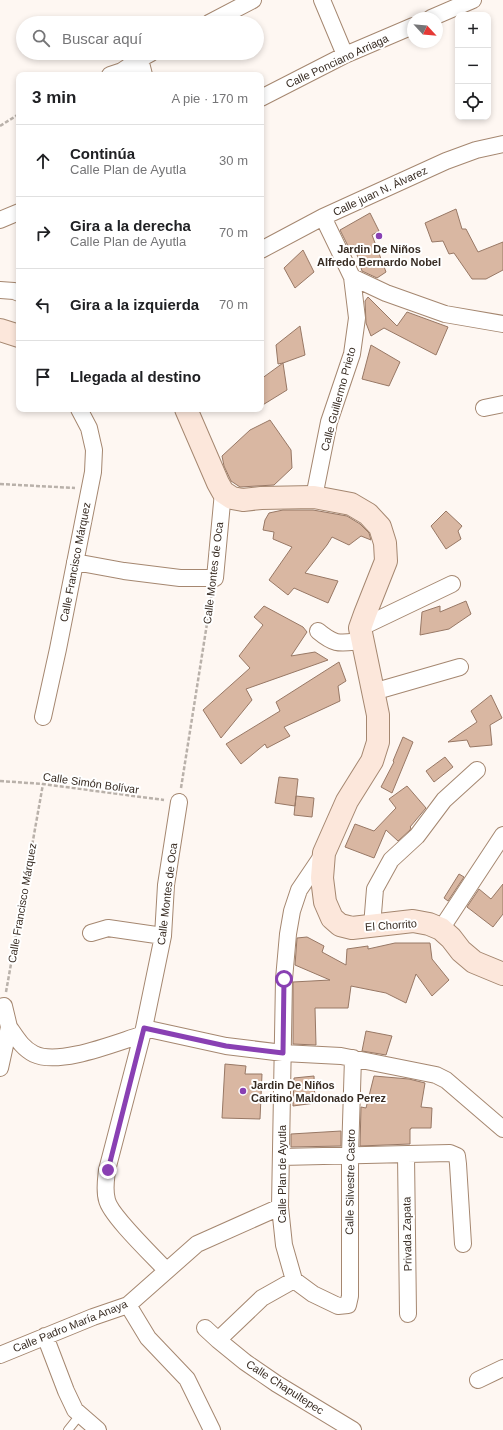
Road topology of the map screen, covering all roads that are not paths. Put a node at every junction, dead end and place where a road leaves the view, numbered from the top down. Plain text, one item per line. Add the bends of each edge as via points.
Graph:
1 (253, 0) edge
2 (322, 0) edge
3 (473, 0) edge
4 (443, 13) edge
5 (222, 16) edge
6 (407, 29) edge
7 (345, 56) junction
8 (139, 60) edge
9 (145, 60) edge
10 (119, 72) edge
11 (144, 72) edge
12 (264, 96) edge
13 (503, 144) edge
14 (16, 213) edge
15 (323, 217) junction
16 (0, 220) edge
17 (264, 248) edge
18 (352, 277) junction
19 (0, 290) edge
20 (16, 292) edge
21 (503, 324) edge
22 (0, 330) edge
23 (16, 335) edge
24 (503, 404) edge
25 (484, 408) dead end
26 (81, 412) edge
27 (187, 412) edge
28 (223, 492) junction
29 (314, 497) junction
30 (76, 562) junction
31 (452, 584) dead end
32 (318, 631) dead end
33 (361, 635) junction
34 (460, 667) dead end
35 (373, 692) junction
36 (43, 717) dead end
37 (477, 770) dead end
38 (179, 802) road end
39 (503, 835) edge
40 (324, 853) junction
41 (372, 926) junction
42 (442, 930) junction
43 (92, 933) dead end
44 (163, 936) junction
45 (502, 973) edge
46 (2, 1007) edge
47 (9, 1027) junction
48 (142, 1032) junction
49 (283, 1053) junction
50 (353, 1058) junction
51 (0, 1068) edge
52 (503, 1129) edge
53 (350, 1155) junction
54 (406, 1155) junction
55 (281, 1157) junction
56 (280, 1207) junction
57 (463, 1244) dead end
58 (166, 1270) junction
59 (294, 1280) junction
60 (128, 1305) junction
61 (408, 1314) dead end
62 (205, 1328) dead end
63 (45, 1336) junction
64 (218, 1340) junction
65 (0, 1355) edge
66 (503, 1368) edge
67 (478, 1380) dead end
68 (80, 1415) junction
69 (68, 1430) edge
70 (98, 1430) edge
71 (212, 1430) edge
72 (353, 1430) edge

1 - 5 street
2 - 7 street
3 - 4 street
6 - 7 street, Calle Ponciano Arriaga
7 - 12 street, Calle Ponciano Arriaga
8 - 10 street
9 - 11 street
13 - 15 street, Calle juan N. Álvarez via 446,161
14 - 16 street
15 - 17 street, Calle juan N. Álvarez
15 - 18 street, Calle Guillermo Prieto
18 - 21 street via 386,293 445,314
18 - 29 street, Calle Guillermo Prieto via 357,318 352,354 329,422
19 - 20 street
22 - 23 street
24 - 25 street
26 - 30 street, Calle Francisco Márquez via 89,428 94,450 93,472
27 - 28 street
28 - 29 street, Calle Plan de Ayutla via 232,498 243,500
28 - 30 street, Calle Montes de Oca via 215,578 180,578
29 - 33 street, Calle Plan de Ayutla via 351,504 368,514 380,527 385,542 386,561 364,614
30 - 36 street, Calle Francisco Márquez
31 - 33 street
32 - 33 street via 332,642
33 - 35 street, Calle Plan de Ayutla
34 - 35 street
35 - 40 street, Calle Plan de Ayutla via 378,715 378,742 372,761 347,801
37 - 41 street via 444,800 417,836 391,860 375,889
38 - 44 street, Calle Montes de Oca via 166,885
39 - 42 street
40 - 41 street, El Chorrito via 322,878 325,902 332,918 340,925 352,928
40 - 49 street, Calle Plan de Ayutla via 300,890 292,911 284,979
41 - 42 street, El Chorrito via 413,922 429,924
42 - 45 street, El Chorrito via 474,962
43 - 44 street via 108,928
44 - 48 street, Calle Montes de Oca
46 - 47 street
47 - 48 street via 22,1046 34,1054 49,1057 80,1053
47 - 51 street
48 - 49 street
48 - 58 street, Calle Montes de Oca via 105,1186 107,1202 114,1214
49 - 50 street
49 - 55 street, Calle Plan de Ayutla
50 - 52 street via 436,1075 446,1080
50 - 53 street, Calle Silvestre Castro
53 - 54 street
53 - 55 street
53 - 59 street, Calle Silvestre Castro via 348,1305 338,1306 313,1294
54 - 57 street via 450,1153 457,1156
54 - 61 street, Privada Zapata
55 - 56 street, Calle Plan de Ayutla
56 - 58 street, Calle Padro María Anaya via 197,1244
56 - 59 street, Calle Plan de Ayutla via 284,1245
58 - 60 street, Calle Padro María Anaya
59 - 64 street via 262,1298
60 - 63 street, Calle Padro María Anaya
60 - 71 street via 148,1338 187,1379
62 - 64 street, Calle Chapultepec
63 - 65 street, Calle Padro María Anaya
63 - 68 street via 66,1391
64 - 72 street, Calle Chapultepec via 276,1384
66 - 67 street
68 - 69 lane
68 - 70 street

